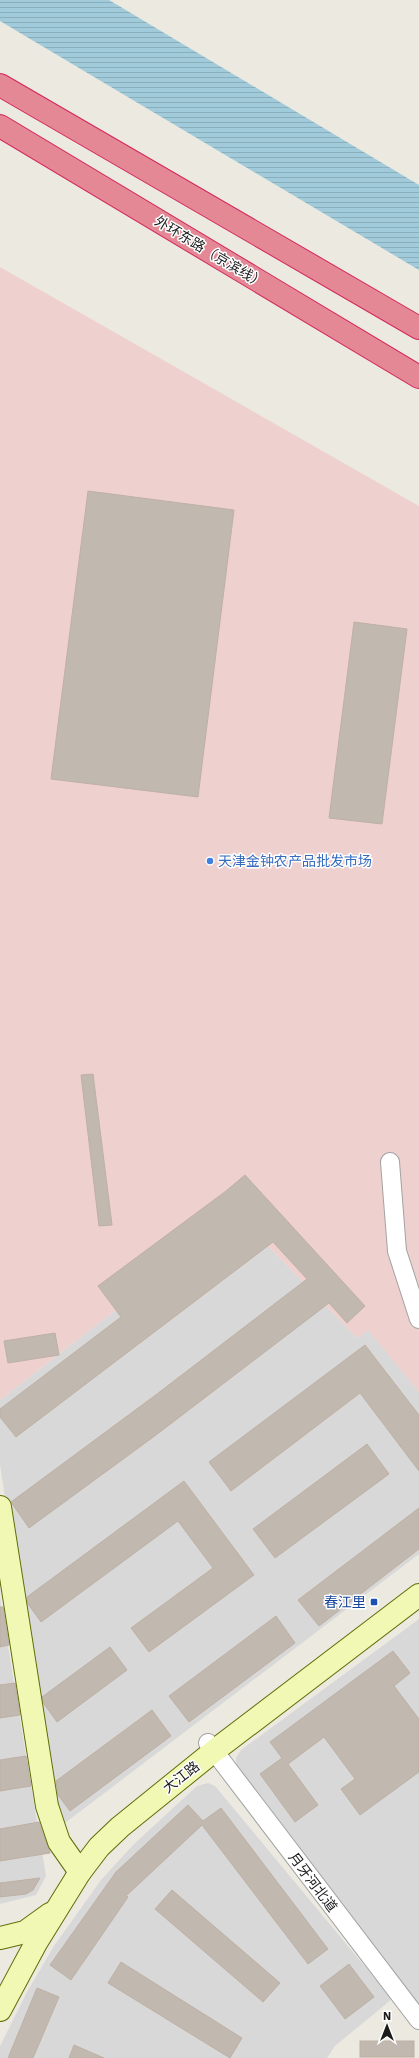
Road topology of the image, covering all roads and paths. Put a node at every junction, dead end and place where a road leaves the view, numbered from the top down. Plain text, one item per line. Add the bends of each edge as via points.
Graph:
1 (0, 85) edge
2 (0, 126) edge
3 (419, 328) edge
4 (419, 377) edge
5 (390, 1162) dead end
6 (419, 1320) edge
7 (0, 1507) edge
8 (419, 1582) edge
9 (419, 1595) edge
10 (211, 1747) junction
11 (77, 1869) junction
12 (57, 1901) junction
13 (19, 1935) edge
14 (0, 1993) edge
15 (0, 2010) edge
16 (419, 2020) edge

1 - 3 highway
2 - 4 highway, 外环东路（京滨线）
5 - 6 street via 397,1251
7 - 11 street via 47,1806 59,1842
8 - 10 street, 大江路
9 - 10 street, 大江路
10 - 11 street, 大江路 via 120,1827
10 - 16 street, 月牙河北道
11 - 12 street, 大江路
12 - 13 street, 大江路
12 - 13 street via 22,1922
13 - 14 street, 大江路
13 - 15 street, 大江路

